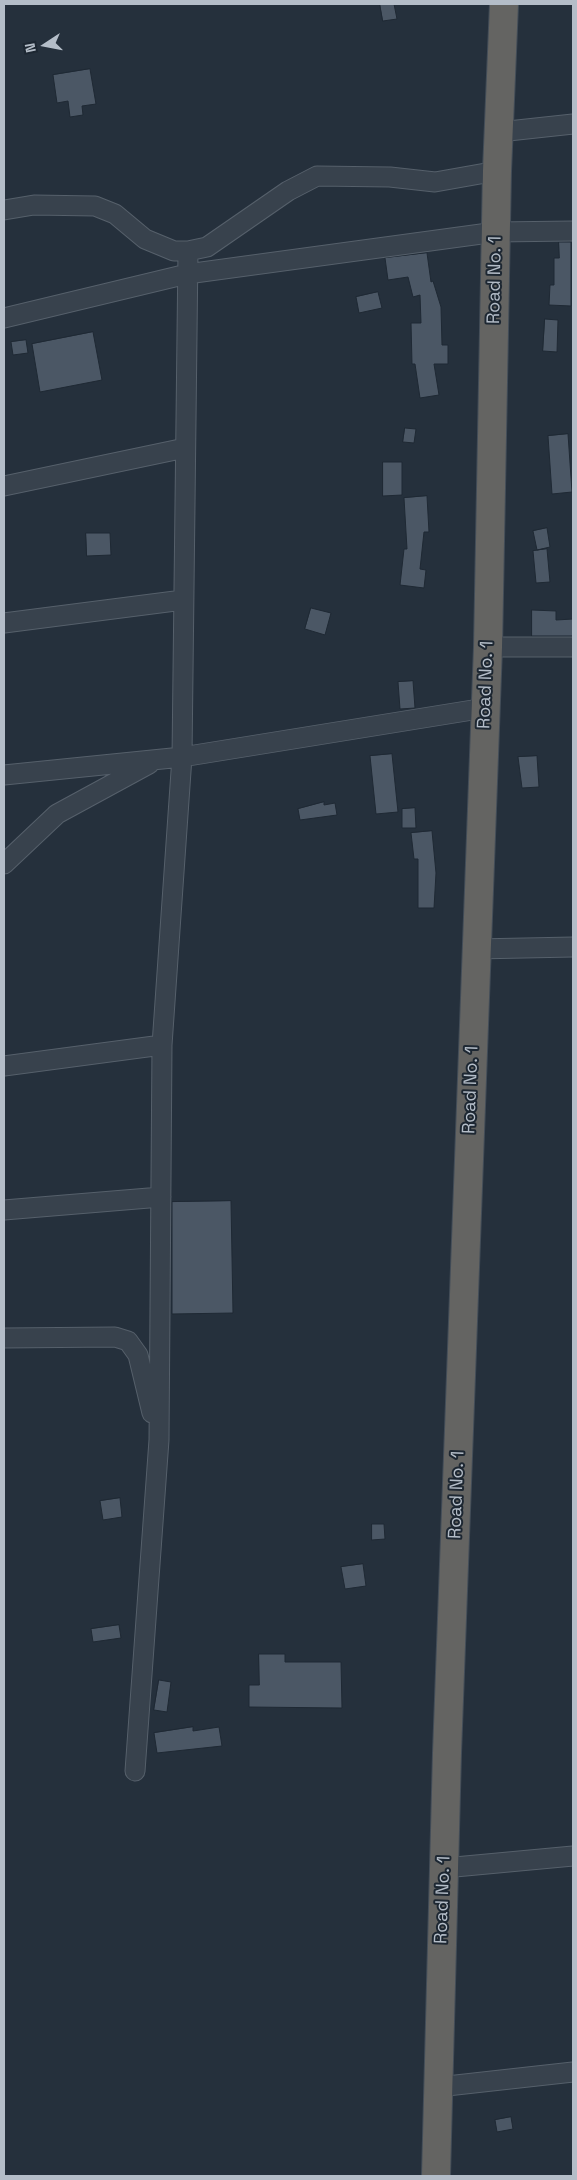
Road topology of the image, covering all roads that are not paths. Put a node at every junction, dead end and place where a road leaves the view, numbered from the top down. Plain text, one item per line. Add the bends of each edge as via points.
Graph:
1 (504, 4) edge
2 (573, 124) edge
3 (499, 132) junction
4 (497, 171) junction
5 (4, 210) edge
6 (573, 230) edge
7 (496, 232) junction
8 (188, 252) junction
9 (188, 274) junction
10 (4, 318) edge
11 (185, 448) junction
12 (4, 486) edge
13 (184, 600) junction
14 (4, 623) edge
15 (488, 647) junction
16 (573, 647) edge
17 (485, 708) junction
18 (182, 757) junction
19 (157, 760) junction
20 (4, 775) edge
21 (4, 864) edge
22 (573, 947) edge
23 (476, 949) junction
24 (162, 1045) junction
25 (4, 1066) edge
26 (161, 1197) junction
27 (4, 1210) edge
28 (4, 1338) edge
29 (159, 1440) junction
30 (135, 1771) dead end
31 (573, 1856) edge
32 (444, 1868) junction
33 (573, 2072) edge
34 (438, 2087) junction
35 (436, 2176) edge

1 - 3 highway, Road No. 1
2 - 3 street
3 - 4 highway, Road No. 1
4 - 7 highway, Road No. 1
4 - 8 street via 435,182 390,177 317,176 288,191 207,247
5 - 8 street via 34,205 95,206 114,214 145,239 174,251
6 - 7 street
7 - 9 street
7 - 15 highway, Road No. 1
8 - 9 street
9 - 10 street
9 - 11 street
11 - 12 street
11 - 13 street
13 - 14 street
13 - 18 street
15 - 16 street
15 - 17 highway, Road No. 1
17 - 18 street
17 - 23 highway, Road No. 1
18 - 19 street
18 - 24 street
19 - 20 street
19 - 21 street via 57,814
22 - 23 street
23 - 32 highway, Road No. 1
24 - 25 street
24 - 26 street
26 - 27 street
26 - 29 street
28 - 29 street via 115,1337 128,1341 138,1355
29 - 30 street
31 - 32 street
32 - 34 highway, Road No. 1
33 - 34 street
34 - 35 highway, Road No. 1

